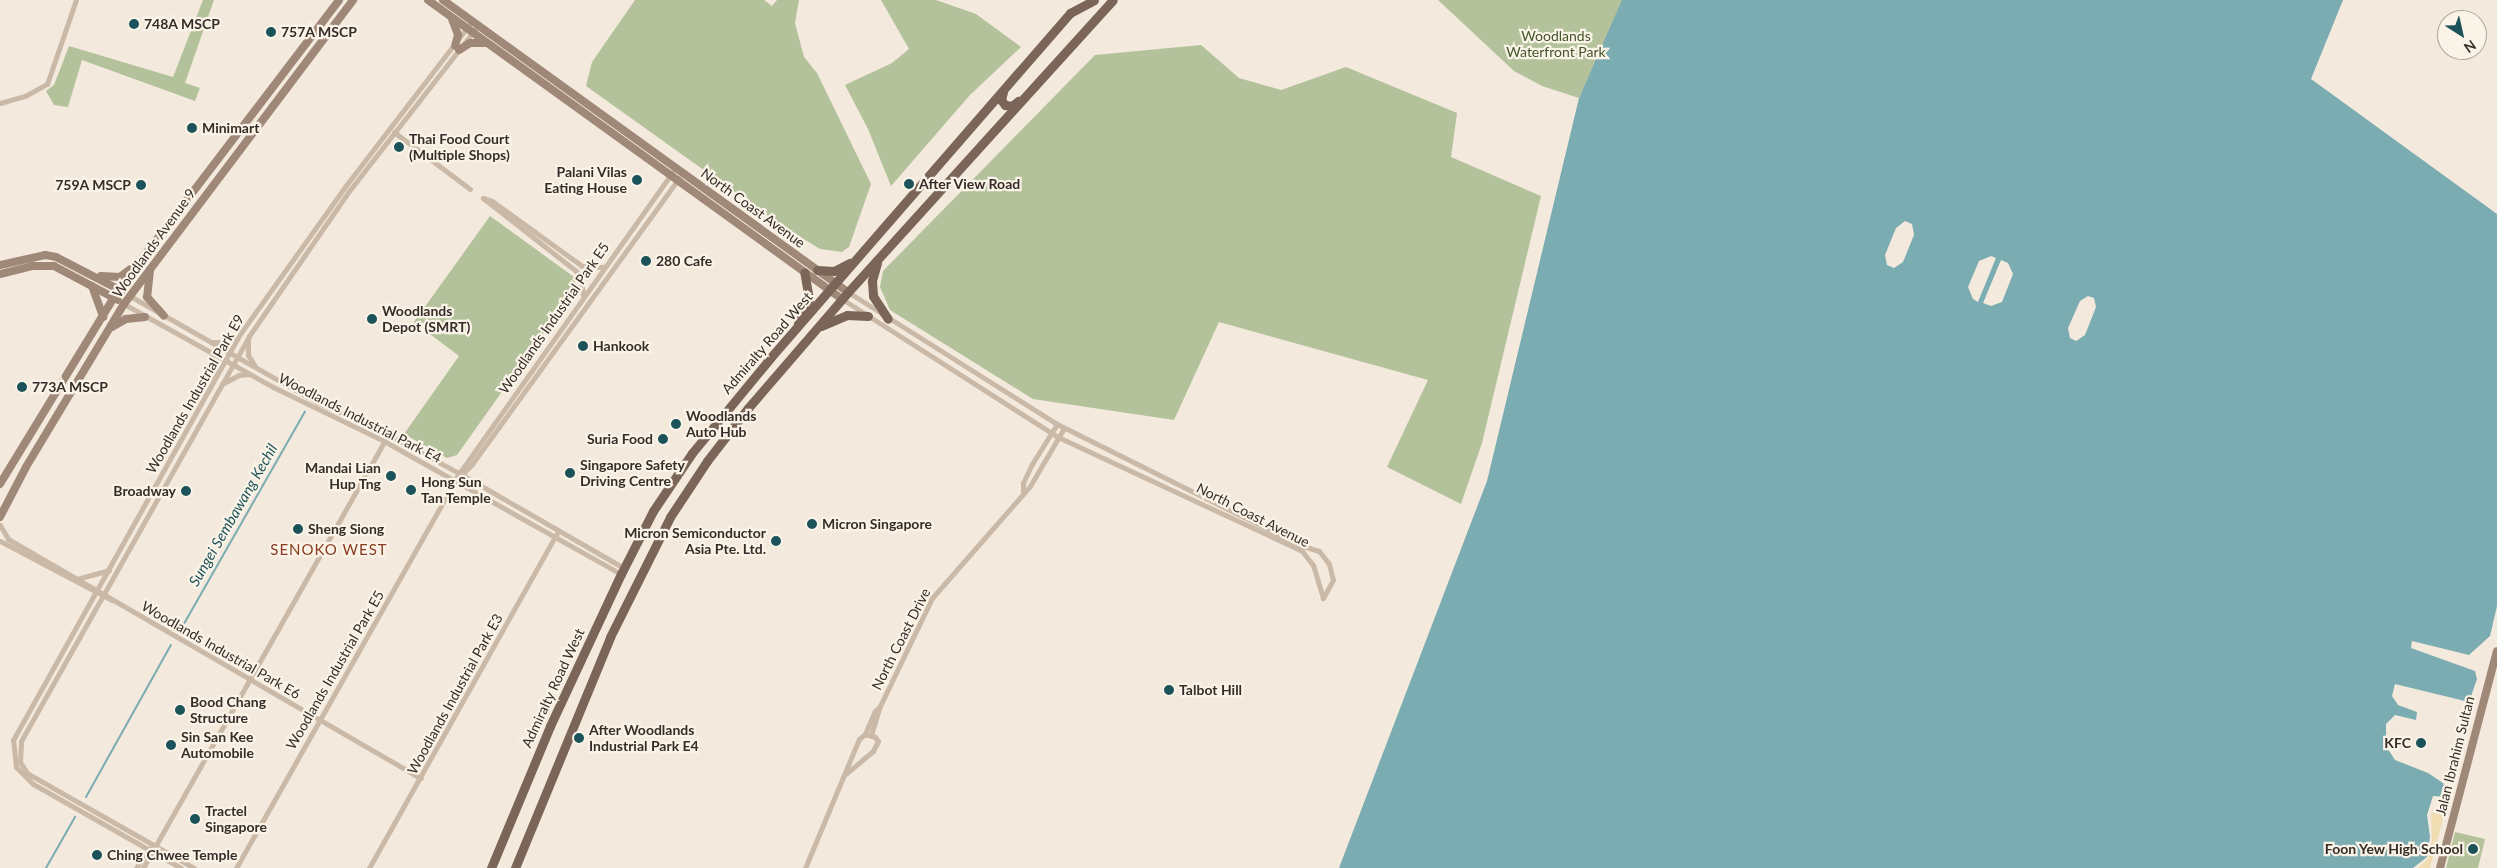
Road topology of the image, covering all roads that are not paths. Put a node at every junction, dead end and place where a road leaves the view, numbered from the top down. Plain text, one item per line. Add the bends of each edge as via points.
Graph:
1 (76, 0) edge
2 (339, 0) edge
3 (353, 0) edge
4 (428, 0) edge
5 (444, 0) edge
6 (1094, 0) edge
7 (1112, 0) edge
8 (452, 18) junction
9 (476, 22) junction
10 (470, 30) junction
11 (491, 44) junction
12 (457, 48) junction
13 (1033, 91) junction
14 (1004, 92) junction
15 (0, 104) edge
16 (983, 115) junction
17 (1001, 125) junction
18 (394, 132) junction
19 (676, 166) junction
20 (683, 172) junction
21 (670, 176) junction
22 (677, 181) junction
23 (470, 189) dead end
24 (858, 258) junction
25 (878, 260) junction
26 (140, 261) junction
27 (0, 265) edge
28 (150, 266) junction
29 (604, 267) junction
30 (817, 270) junction
31 (804, 272) junction
32 (0, 274) edge
33 (94, 274) junction
34 (836, 283) junction
35 (91, 284) junction
36 (279, 285) junction
37 (119, 289) junction
38 (829, 292) junction
39 (130, 296) junction
40 (583, 296) junction
41 (845, 296) junction
42 (114, 298) junction
43 (124, 304) junction
44 (164, 316) junction
45 (868, 316) junction
46 (103, 317) junction
47 (145, 317) junction
48 (888, 319) junction
49 (110, 328) junction
50 (817, 328) junction
51 (793, 332) junction
52 (240, 334) junction
53 (249, 336) junction
54 (208, 342) junction
55 (208, 352) junction
56 (229, 353) junction
57 (236, 357) junction
58 (225, 361) junction
59 (231, 365) junction
60 (258, 369) junction
61 (249, 374) junction
62 (220, 386) junction
63 (210, 387) junction
64 (1057, 424) junction
65 (1064, 428) junction
66 (1051, 433) junction
67 (388, 435) junction
68 (1058, 438) junction
69 (384, 441) junction
70 (408, 446) junction
71 (404, 453) junction
72 (439, 463) junction
73 (1032, 464) junction
74 (1040, 469) junction
75 (435, 470) junction
76 (457, 472) junction
77 (463, 476) junction
78 (454, 482) junction
79 (0, 484) edge
80 (477, 484) junction
81 (473, 491) junction
82 (1023, 494) junction
83 (510, 503) junction
84 (507, 509) junction
85 (0, 517) edge
86 (531, 519) junction
87 (0, 525) edge
88 (557, 533) junction
89 (0, 541) edge
90 (109, 570) junction
91 (622, 571) junction
92 (79, 578) junction
93 (100, 593) junction
94 (592, 636) junction
95 (609, 639) junction
96 (2497, 651) edge
97 (578, 671) junction
98 (593, 676) junction
99 (250, 680) junction
100 (880, 706) junction
101 (320, 719) junction
102 (865, 734) junction
103 (871, 735) junction
104 (15, 753) junction
105 (846, 774) junction
106 (421, 778) junction
107 (152, 849) junction
108 (136, 868) edge
109 (143, 868) edge
110 (181, 868) edge
111 (194, 868) edge
112 (236, 868) edge
113 (369, 868) edge
114 (491, 868) edge
115 (515, 868) edge
116 (805, 868) edge
117 (2440, 868) edge

1 - 15 street via 46,84 25,96
2 - 26 main road, Woodlands Avenue 9
3 - 28 main road, Woodlands Avenue 9
4 - 8 main road, North Coast Avenue
5 - 9 main road, North Coast Avenue
6 - 14 main road, Admiralty Road West via 1070,13
7 - 13 main road, Admiralty Road West
8 - 10 main road, North Coast Avenue
8 - 12 main road via 458,35
9 - 10 street, Woodlands Industrial Park E9
9 - 19 main road, North Coast Avenue
10 - 11 main road, North Coast Avenue
10 - 12 street, Woodlands Industrial Park E9
11 - 12 main road via 476,42
11 - 21 main road, North Coast Avenue
12 - 18 street, Woodlands Industrial Park E9
12 - 36 street, Woodlands Industrial Park E9 via 347,184
13 - 14 main road via 1012,106 1005,105 1002,100
13 - 17 main road, Admiralty Road West
14 - 16 main road, Admiralty Road West
16 - 17 main road via 998,107 1005,117
16 - 24 main road, Admiralty Road West
17 - 25 main road, Admiralty Road West
18 - 23 street
18 - 36 street, Woodlands Industrial Park E9
19 - 20 main road, North Coast Avenue
19 - 21 street, Woodlands Industrial Park E5
20 - 22 street, Woodlands Industrial Park E5
20 - 30 main road, North Coast Avenue
21 - 22 main road, North Coast Avenue
21 - 29 street, Woodlands Industrial Park E5
22 - 31 main road, North Coast Avenue
22 - 77 street, Woodlands Industrial Park E5
24 - 30 main road via 834,271
24 - 34 main road, Admiralty Road West
25 - 41 main road, Admiralty Road West
25 - 48 main road via 872,281 873,296
26 - 33 main road via 120,277
26 - 37 main road, Woodlands Avenue 9
27 - 33 main road, Woodlands Industrial Park E4 via 45,255 71,262
28 - 39 main road, Woodlands Avenue 9
28 - 44 main road via 147,297
29 - 40 street, Woodlands Industrial Park E5
29 - 40 street via 582,266 492,201 483,198 576,271 581,278
30 - 34 main road, North Coast Avenue
31 - 38 main road, North Coast Avenue
31 - 51 main road via 809,299
32 - 35 main road, Woodlands Industrial Park E4 via 32,266 54,266
33 - 37 main road, Woodlands Industrial Park E4
34 - 38 main road, Admiralty Road West
34 - 41 main road, North Coast Avenue
35 - 42 main road, Woodlands Industrial Park E4
35 - 46 main road
36 - 52 street, Woodlands Industrial Park E9
36 - 53 street, Woodlands Industrial Park E9
37 - 39 main road, Woodlands Industrial Park E4
37 - 42 main road, Woodlands Avenue 9
38 - 41 main road, North Coast Avenue
38 - 51 main road, Admiralty Road West
39 - 43 main road, Woodlands Avenue 9
39 - 44 street, Woodlands Industrial Park E4
40 - 76 street, Woodlands Industrial Park E5
41 - 45 street, North Coast Avenue
41 - 48 street, North Coast Avenue
41 - 50 main road, Admiralty Road West
42 - 43 main road, Woodlands Industrial Park E4
42 - 46 main road, Woodlands Avenue 9
43 - 47 street, Woodlands Industrial Park E4
43 - 49 main road, Woodlands Avenue 9
44 - 54 street, Woodlands Industrial Park E4
45 - 50 main road via 847,315
45 - 66 street, North Coast Avenue
46 - 79 main road, Woodlands Avenue 9
47 - 49 main road via 126,319
47 - 55 street, Woodlands Industrial Park E4
48 - 64 street, North Coast Avenue
49 - 85 main road, Woodlands Avenue 9
50 - 95 main road, Admiralty Road West via 707,460 670,517
51 - 91 main road, Admiralty Road West via 692,453 653,512
52 - 54 street via 229,342
52 - 56 street, Woodlands Industrial Park E9
53 - 57 street, Woodlands Industrial Park E9
53 - 60 street via 248,355
54 - 56 street, Woodlands Industrial Park E4
55 - 58 street, Woodlands Industrial Park E4
55 - 63 street via 214,358 216,369
56 - 57 street, Woodlands Industrial Park E4
56 - 58 street, Woodlands Industrial Park E9
57 - 59 street, Woodlands Industrial Park E9
57 - 60 street, Woodlands Industrial Park E4
58 - 59 street, Woodlands Industrial Park E4
58 - 63 street, Woodlands Industrial Park E9
59 - 61 street, Woodlands Industrial Park E4
59 - 62 street, Woodlands Industrial Park E9
60 - 67 street, Woodlands Industrial Park E4
61 - 62 street via 239,375
61 - 69 street, Woodlands Industrial Park E4
62 - 93 street, Woodlands Industrial Park E9
63 - 90 street, Woodlands Industrial Park E9
64 - 65 street, North Coast Avenue
64 - 66 street
65 - 68 street
65 - 68 street, North Coast Avenue via 1300,545 1319,551 1331,570 1329,588 1323,598 1312,565 1302,551
66 - 68 street, North Coast Avenue
66 - 73 street, North Coast Drive
67 - 69 street
67 - 70 street, Woodlands Industrial Park E4
68 - 74 street, North Coast Drive
69 - 71 street, Woodlands Industrial Park E4
69 - 99 street
70 - 71 street
70 - 72 street, Woodlands Industrial Park E4
71 - 75 street, Woodlands Industrial Park E4
72 - 75 street
72 - 76 street, Woodlands Industrial Park E4
73 - 74 street
73 - 82 street, North Coast Drive via 1023,483
74 - 82 street, North Coast Drive
75 - 78 street, Woodlands Industrial Park E4
76 - 77 street, Woodlands Industrial Park E4
76 - 78 street, Woodlands Industrial Park E5
77 - 78 street, Woodlands Industrial Park E5
77 - 80 street, Woodlands Industrial Park E4
78 - 81 street, Woodlands Industrial Park E4
78 - 101 street, Woodlands Industrial Park E5
80 - 81 street
80 - 83 street, Woodlands Industrial Park E4
81 - 84 street, Woodlands Industrial Park E4
82 - 100 street, North Coast Drive via 932,598
83 - 84 street
83 - 86 street, Woodlands Industrial Park E4
84 - 86 street, Woodlands Industrial Park E4
86 - 88 street, Woodlands Industrial Park E4
87 - 92 street, Woodlands Industrial Park E6 via 8,539
88 - 91 street, Woodlands Industrial Park E4
88 - 106 street, Woodlands Industrial Park E3
89 - 93 street, Woodlands Industrial Park E6
90 - 92 street
90 - 93 street, Woodlands Industrial Park E9
91 - 94 main road, Admiralty Road West
92 - 93 street, Woodlands Industrial Park E6
93 - 99 street, Woodlands Industrial Park E6
93 - 104 street, Woodlands Industrial Park E9 via 13,740
94 - 95 main road via 598,645
94 - 97 main road, Admiralty Road West
95 - 98 main road, Admiralty Road West
96 - 117 main road, Jalan Ibrahim Sultan
97 - 98 main road via 587,668
97 - 114 main road, Admiralty Road West via 550,726
98 - 115 main road, Admiralty Road West
99 - 101 street, Woodlands Industrial Park E6
99 - 107 street
100 - 102 street, North Coast Drive
100 - 103 street, North Coast Drive
101 - 106 street, Woodlands Industrial Park E6
101 - 112 street, Woodlands Industrial Park E5
102 - 103 street
102 - 105 street, North Coast Drive via 847,763
103 - 105 street, North Coast Drive via 878,741 873,751
104 - 107 street via 27,773
104 - 107 street via 16,767 33,784
105 - 116 street, North Coast Drive
106 - 113 street, Woodlands Industrial Park E3
107 - 108 street
107 - 109 street
107 - 110 street
107 - 111 street

